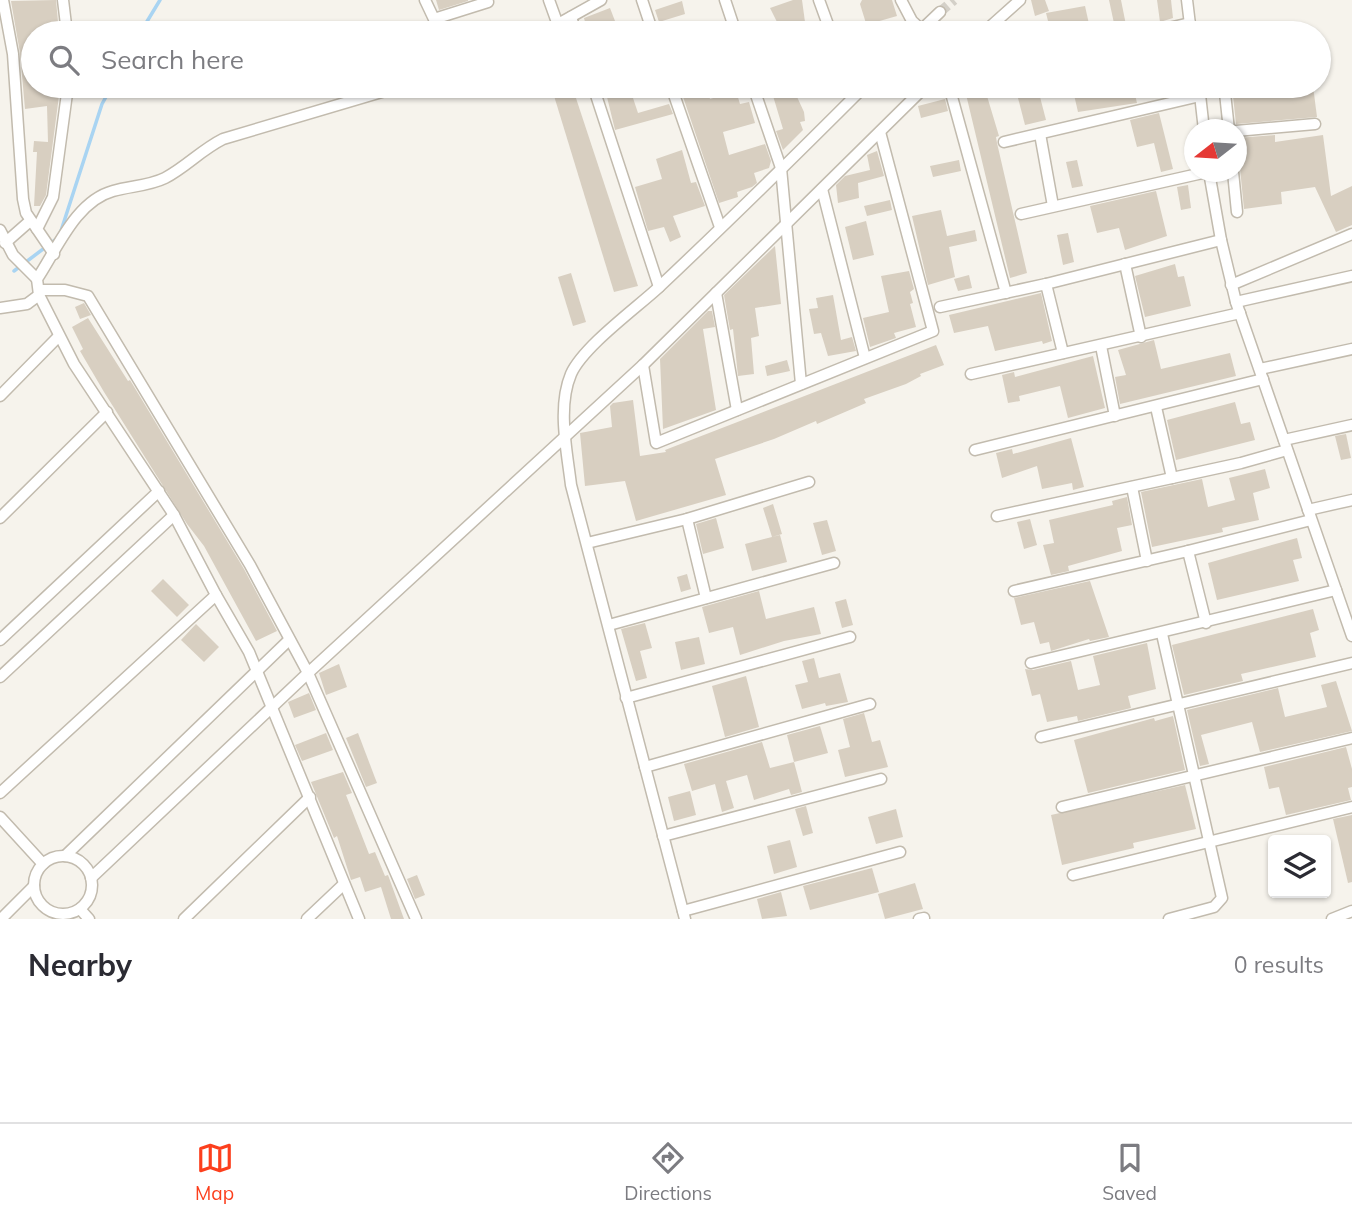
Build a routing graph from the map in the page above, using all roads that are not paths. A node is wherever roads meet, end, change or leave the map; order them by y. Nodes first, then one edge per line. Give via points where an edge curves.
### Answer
1 (3, 0) edge
2 (63, 0) edge
3 (425, 0) edge
4 (549, 0) edge
5 (601, 0) edge
6 (642, 0) edge
7 (725, 0) edge
8 (820, 0) edge
9 (901, 0) edge
10 (1020, 0) edge
11 (1187, 0) edge
12 (491, 1) edge
13 (940, 12) tunnel mouth
14 (571, 17) junction
15 (66, 21) edge
16 (557, 21) edge
17 (564, 21) edge
18 (572, 21) edge
19 (649, 21) edge
20 (732, 21) edge
21 (827, 21) edge
22 (912, 21) edge
23 (931, 21) edge
24 (996, 21) edge
25 (1190, 21) edge
26 (66, 98) edge
27 (361, 98) edge
28 (597, 98) edge
29 (675, 98) edge
30 (758, 98) edge
31 (853, 98) edge
32 (914, 98) edge
33 (952, 98) edge
34 (1174, 98) edge
35 (1201, 98) edge
36 (1226, 98) edge
37 (1203, 119) edge
38 (1228, 119) edge
39 (1315, 124) dead end
40 (1247, 130) edge
41 (880, 132) junction
42 (1040, 134) junction
43 (1004, 142) dead end
44 (781, 168) junction
45 (1184, 177) edge
46 (1210, 182) edge
47 (1234, 182) edge
48 (822, 190) junction
49 (1053, 206) junction
50 (1237, 212) dead end
51 (1021, 214) dead end
52 (34, 225) junction
53 (785, 225) junction
54 (720, 227) junction
55 (0, 230) edge
56 (1352, 234) edge
57 (1221, 240) junction
58 (5, 243) junction
59 (50, 247) junction
60 (1125, 264) junction
61 (1352, 276) edge
62 (37, 279) junction
63 (1046, 284) junction
64 (1231, 285) junction
65 (659, 286) junction
66 (40, 293) junction
67 (716, 293) junction
68 (1006, 293) junction
69 (1236, 302) junction
70 (940, 307) dead end
71 (0, 308) edge
72 (1240, 313) junction
73 (59, 336) junction
74 (1141, 337) junction
75 (1101, 346) junction
76 (1352, 349) edge
77 (1063, 354) junction
78 (865, 358) junction
79 (643, 365) junction
80 (971, 374) dead end
81 (1261, 374) junction
82 (801, 384) junction
83 (0, 396) edge
84 (1156, 407) junction
85 (737, 410) junction
86 (107, 412) junction
87 (1115, 416) junction
88 (1352, 425) edge
89 (565, 438) junction
90 (1286, 445) junction
91 (975, 450) dead end
92 (1172, 478) junction
93 (810, 482) dead end
94 (1132, 487) junction
95 (159, 491) junction
96 (1352, 500) edge
97 (174, 515) junction
98 (1310, 515) junction
99 (997, 516) dead end
100 (0, 517) edge
101 (687, 519) junction
102 (587, 543) junction
103 (1188, 551) junction
104 (1147, 561) junction
105 (834, 563) dead end
106 (1336, 590) junction
107 (1014, 591) dead end
108 (216, 595) junction
109 (706, 598) junction
110 (1206, 623) junction
111 (609, 625) junction
112 (1162, 634) junction
113 (1352, 636) edge
114 (850, 637) dead end
115 (289, 639) junction
116 (0, 640) edge
117 (1031, 663) dead end
118 (1352, 663) edge
119 (258, 673) junction
120 (308, 673) junction
121 (0, 677) edge
122 (626, 698) junction
123 (1179, 702) junction
124 (870, 704) dead end
125 (272, 707) junction
126 (1041, 737) dead end
127 (1352, 737) edge
128 (645, 767) junction
129 (1196, 777) junction
130 (881, 779) dead end
131 (0, 793) edge
132 (310, 797) junction
133 (1062, 807) dead end
134 (1352, 807) edge
135 (0, 817) edge
136 (663, 836) junction
137 (1210, 840) junction
138 (900, 852) dead end
139 (65, 856) junction
140 (43, 864) junction
141 (1073, 875) dead end
142 (91, 878) junction
143 (344, 884) junction
144 (34, 886) junction
145 (80, 909) junction
146 (1352, 911) edge
147 (684, 915) edge
148 (56, 916) edge
149 (1, 919) edge
150 (89, 919) edge
151 (184, 919) edge
152 (307, 919) edge
153 (359, 919) edge
154 (416, 919) edge
155 (1168, 919) edge
156 (1332, 919) edge

1 - 52 street via 13,54 23,199
2 - 15 street
3 - 12 street via 434,19
4 - 16 street
5 - 14 street
6 - 19 street
7 - 20 street
8 - 21 street
9 - 22 street
10 - 24 street
11 - 25 street
13 - 23 street
14 - 17 street
14 - 18 street
26 - 52 street via 53,197
27 - 59 street via 223,139 160,181 98,197
28 - 65 street
29 - 54 street
30 - 44 street
31 - 44 street
32 - 41 street
33 - 68 street
34 - 42 street
35 - 37 street
36 - 38 street
39 - 40 street
41 - 48 street
41 - 78 street via 933,331
42 - 43 street
42 - 49 street
44 - 53 street
44 - 54 street
45 - 49 street
46 - 57 street
47 - 50 street
48 - 53 street
48 - 78 street
49 - 51 street
52 - 58 street
52 - 59 street
53 - 67 street
53 - 82 street
54 - 65 street
55 - 58 street
56 - 64 street
57 - 60 street
57 - 64 street
58 - 62 street
59 - 62 street
60 - 63 street
60 - 74 street
61 - 69 street
62 - 66 street
63 - 68 street
63 - 77 street
64 - 69 street
65 - 89 street via 572,372 566,389
66 - 71 street via 27,304
66 - 73 street
66 - 115 street via 65,290 88,296 250,565
67 - 79 street
67 - 85 street
68 - 70 street
69 - 72 street
72 - 74 street
72 - 81 street
73 - 83 street
73 - 86 street
74 - 75 street
75 - 77 street
75 - 87 street
76 - 81 street
77 - 80 street
78 - 82 street
79 - 85 street via 656,443
79 - 89 street
81 - 84 street
81 - 90 street
82 - 85 street
84 - 87 street
84 - 92 street
86 - 95 street
86 - 100 street
87 - 91 street
88 - 90 street
89 - 102 street via 571,485
89 - 120 street
90 - 92 street
90 - 98 street
92 - 94 street
93 - 101 street
94 - 99 street
94 - 104 street
95 - 97 street
95 - 116 street
96 - 98 street
97 - 108 street
97 - 121 street
98 - 103 street
98 - 106 street
101 - 102 street
101 - 109 street
102 - 111 street
103 - 104 street
103 - 110 street
104 - 107 street
105 - 109 street
106 - 110 street
106 - 113 street
108 - 119 street
108 - 131 street
109 - 111 street
110 - 112 street
111 - 122 street
112 - 117 street
112 - 123 street
114 - 122 street
115 - 119 street
115 - 120 street
118 - 123 street
119 - 125 street
119 - 139 street
120 - 125 street
120 - 154 street
122 - 128 street
123 - 126 street
123 - 129 street
124 - 128 street
125 - 132 street
125 - 142 street
127 - 129 street
128 - 136 street
129 - 133 street
129 - 137 street
130 - 136 street
132 - 143 street
132 - 151 street
134 - 137 street
135 - 140 street
136 - 147 street
137 - 141 street
137 - 155 street via 1220,904
138 - 147 street
139 - 140 street
139 - 142 street via 82,863
140 - 144 street
142 - 145 street via 90,895
143 - 152 street
143 - 153 street
144 - 148 street via 41,905
144 - 149 street
145 - 148 street
145 - 150 street
146 - 156 street

